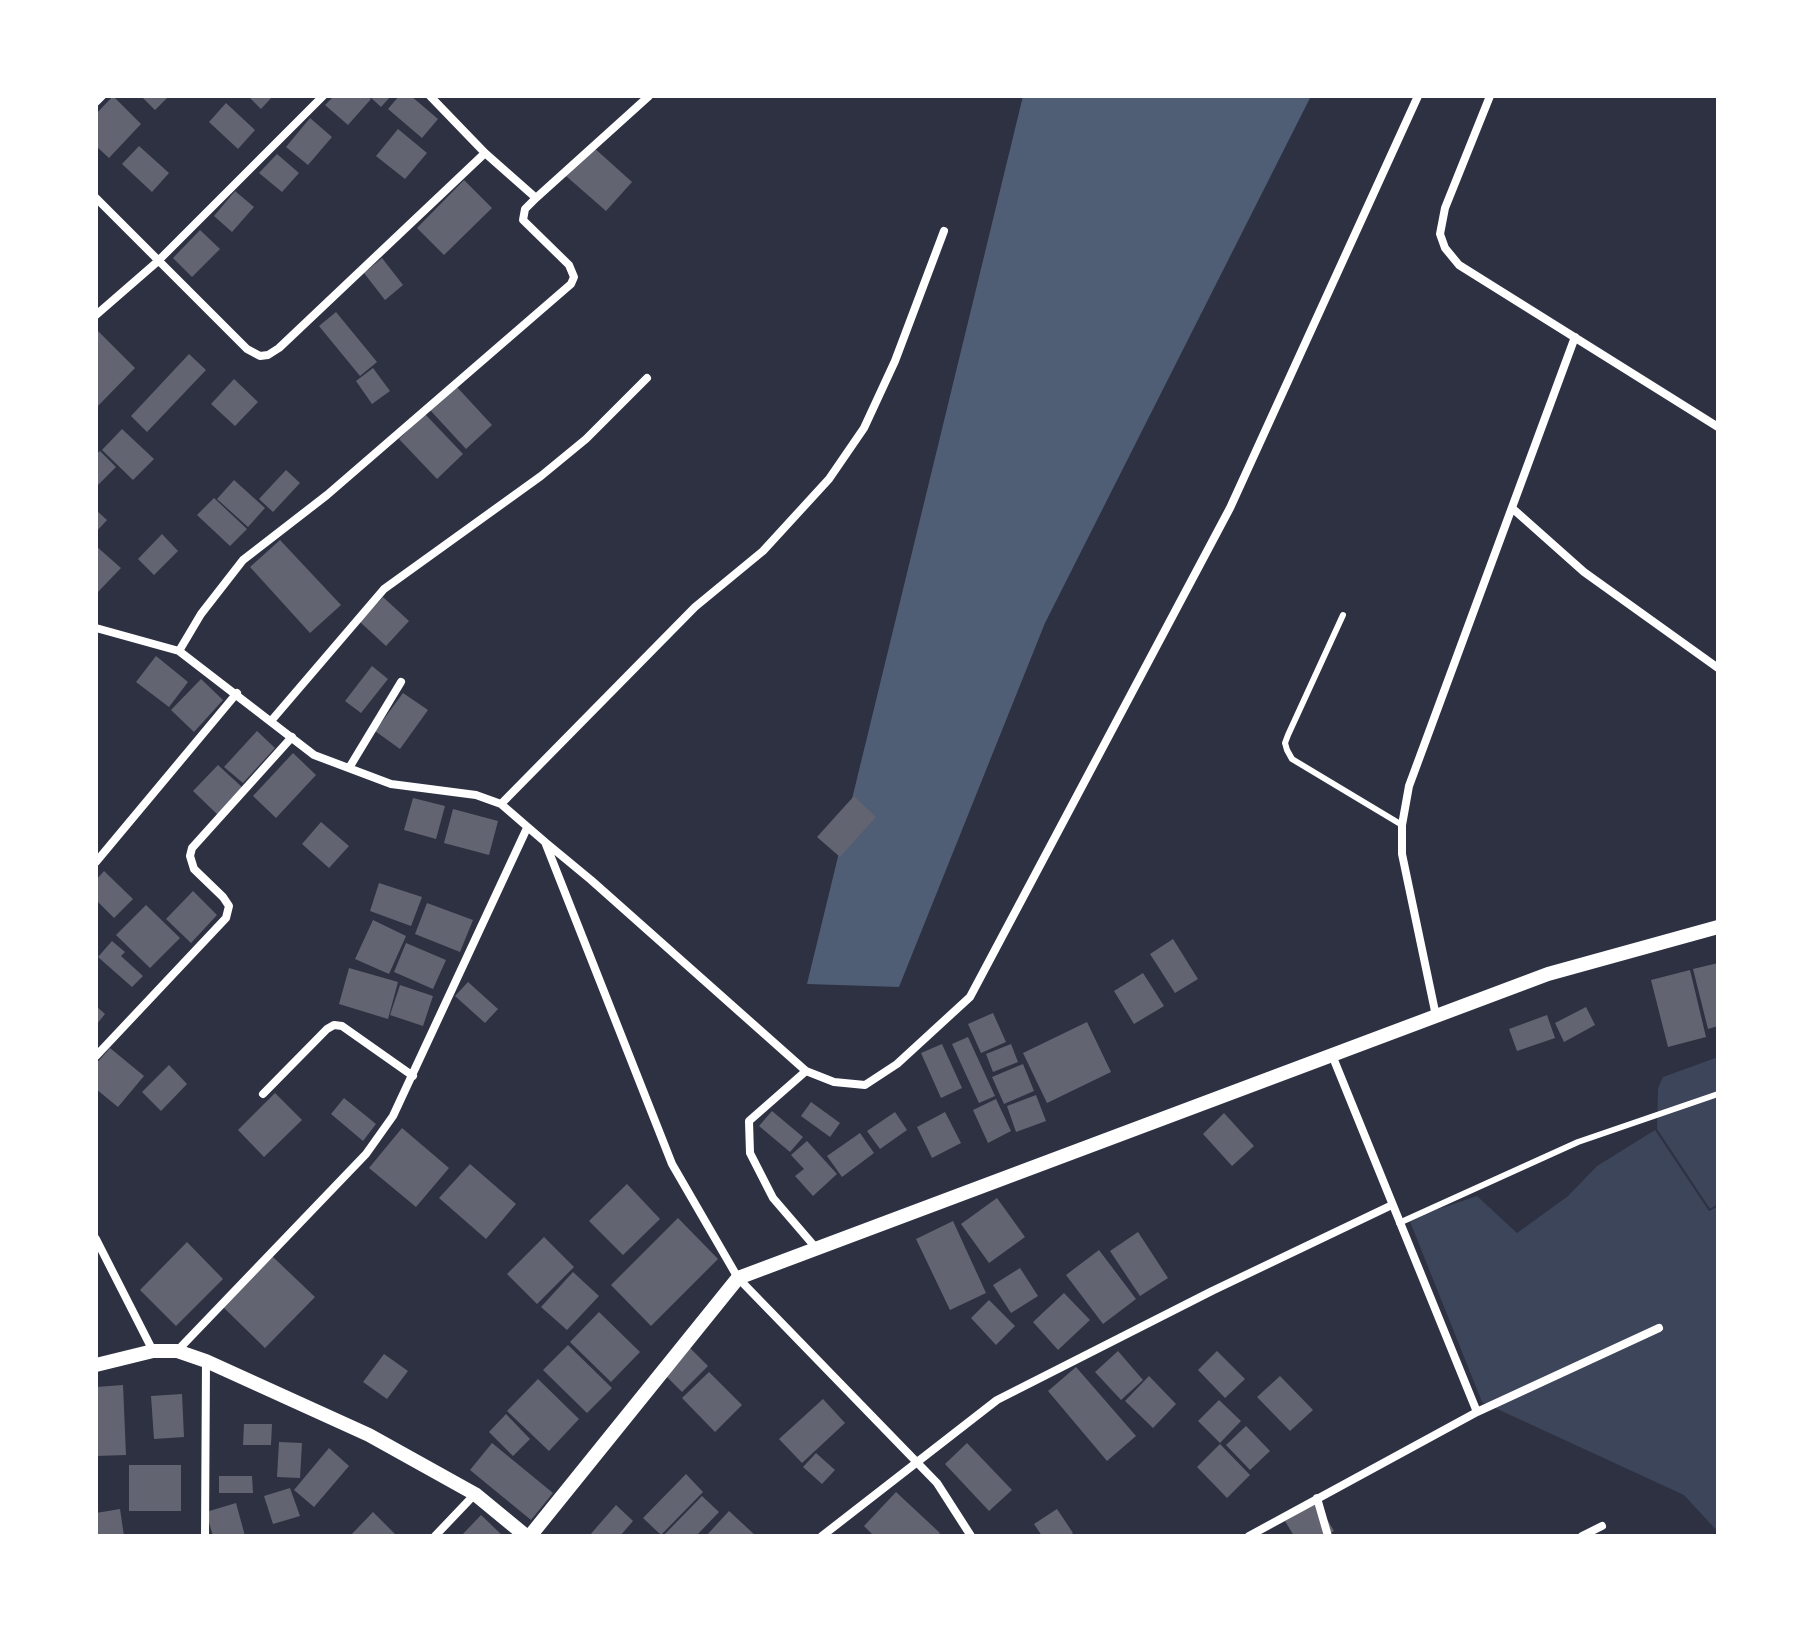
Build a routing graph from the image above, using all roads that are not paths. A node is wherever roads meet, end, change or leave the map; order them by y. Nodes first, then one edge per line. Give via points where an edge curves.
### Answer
1 (102, 96) edge
2 (323, 96) edge
3 (430, 96) edge
4 (649, 96) edge
5 (1418, 96) edge
6 (1490, 96) edge
7 (96, 102) edge
8 (485, 153) junction
9 (96, 198) edge
10 (536, 198) junction
11 (944, 231) dead end
12 (157, 262) junction
13 (96, 315) edge
14 (1575, 337) junction
15 (647, 378) dead end
16 (1718, 427) edge
17 (1512, 508) junction
18 (1343, 615) dead end
19 (96, 628) edge
20 (179, 651) junction
21 (1718, 668) edge
22 (401, 682) dead end
23 (237, 693) junction
24 (271, 721) junction
25 (292, 737) junction
26 (349, 768) junction
27 (501, 804) junction
28 (1402, 825) junction
29 (527, 828) junction
30 (545, 842) junction
31 (96, 862) edge
32 (1718, 927) edge
33 (1436, 1016) junction
34 (1332, 1055) junction
35 (96, 1056) edge
36 (806, 1071) junction
37 (413, 1076) junction
38 (263, 1094) dead end
39 (1718, 1094) edge
40 (1392, 1205) junction
41 (1399, 1223) junction
42 (96, 1239) edge
43 (816, 1248) junction
44 (738, 1278) junction
45 (1659, 1328) dead end
46 (153, 1351) junction
47 (177, 1351) junction
48 (206, 1361) junction
49 (96, 1365) edge
50 (1477, 1412) junction
51 (917, 1462) junction
52 (475, 1494) junction
53 (1317, 1498) junction
54 (1602, 1526) dead end
55 (205, 1536) edge
56 (435, 1536) edge
57 (528, 1536) edge
58 (822, 1536) edge
59 (971, 1536) edge
60 (1249, 1536) edge
61 (1328, 1536) edge
62 (1582, 1536) edge

1 - 7 street
2 - 12 street
3 - 8 street
4 - 10 street
5 - 36 street via 1230,508 970,997 897,1064 865,1085 834,1082
6 - 14 street via 1445,208 1440,234 1459,265
8 - 10 street
8 - 12 street via 268,355 247,349
9 - 12 street
10 - 20 street via 523,220 569,265 571,284 327,495 243,560
11 - 27 street via 864,428 829,479 763,551 695,607
12 - 13 street
14 - 16 street
14 - 17 street
15 - 24 street via 541,476 384,589
17 - 21 street via 1608,591
17 - 28 street via 1409,786
18 - 28 lane via 1285,743 1299,763
19 - 20 street
20 - 23 street
22 - 26 street
23 - 24 street
23 - 31 street
24 - 25 street
25 - 26 street via 314,755
25 - 35 street via 192,848 194,869 229,906 226,918
26 - 27 street via 391,784 476,795
27 - 29 street
28 - 33 street via 1408,890
29 - 30 street
29 - 37 street
30 - 36 street
30 - 44 street via 672,1164
32 - 33 street via 1548,974
33 - 34 street
34 - 40 street
34 - 43 street
36 - 43 street via 749,1121 750,1153 773,1198
37 - 38 street via 334,1025
37 - 47 street via 366,1154
39 - 41 lane via 1578,1142
40 - 41 street
40 - 51 street via 997,1400
41 - 50 street
42 - 46 street
43 - 44 street
44 - 51 street
44 - 57 street
45 - 50 street
46 - 47 street
46 - 49 street
47 - 48 street
48 - 52 street via 369,1435
48 - 55 street
50 - 53 street
51 - 58 street
51 - 59 street
52 - 56 street
52 - 57 street
53 - 60 street
53 - 61 street
54 - 62 street

